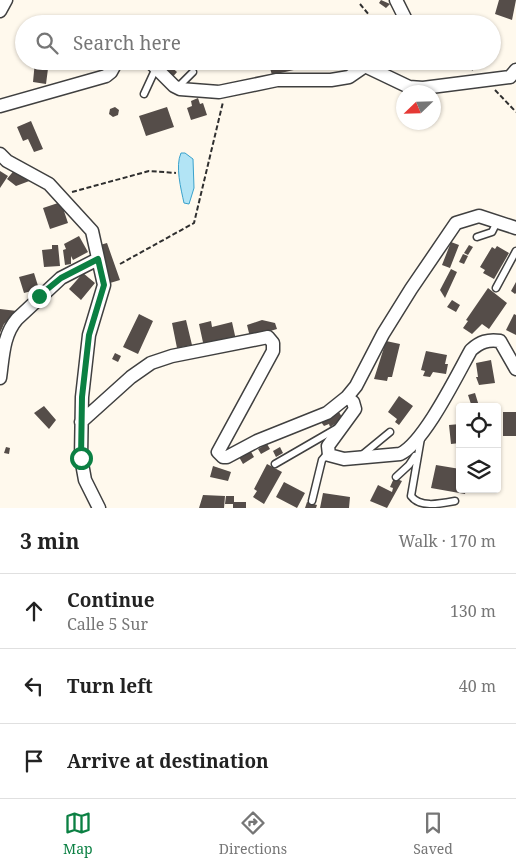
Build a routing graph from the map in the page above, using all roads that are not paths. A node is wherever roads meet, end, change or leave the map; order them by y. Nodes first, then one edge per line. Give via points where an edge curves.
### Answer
1 (6, 0) edge
2 (396, 0) edge
3 (0, 11) edge
4 (404, 15) edge
5 (112, 70) edge
6 (151, 70) edge
7 (158, 70) edge
8 (359, 70) edge
9 (373, 70) edge
10 (516, 70) edge
11 (193, 72) dead end
12 (176, 88) junction
13 (144, 94) dead end
14 (0, 106) edge
15 (0, 154) edge
16 (497, 222) junction
17 (516, 228) edge
18 (477, 237) dead end
19 (516, 251) edge
20 (98, 259) junction
21 (496, 288) dead end
22 (516, 369) edge
23 (0, 378) edge
24 (347, 397) junction
25 (82, 422) junction
26 (344, 424) junction
27 (390, 432) dead end
28 (422, 434) junction
29 (418, 451) junction
30 (328, 453) junction
31 (358, 457) junction
32 (275, 464) dead end
33 (396, 476) dead end
34 (312, 500) dead end
35 (455, 501) dead end
36 (99, 508) edge

1 - 3 street
2 - 4 street
5 - 14 street via 106,76
6 - 13 lane
7 - 12 street
8 - 12 street via 349,77 331,80 277,80 226,90
9 - 10 street via 409,87 422,88 510,77
11 - 12 lane
15 - 20 street via 50,184 92,231
16 - 17 street
16 - 18 lane via 492,232
16 - 24 street via 479,216 453,226 383,334
19 - 21 lane
20 - 23 street via 61,278 10,326
20 - 25 street via 104,285 89,335
22 - 28 street via 500,341 478,344
24 - 25 street via 327,414 222,457 218,452 273,351 268,337 151,363
24 - 26 street via 355,406
25 - 36 street via 81,458 85,480
26 - 30 street via 328,446
26 - 32 lane
27 - 31 lane
28 - 29 lane
28 - 31 street via 400,454
29 - 33 lane via 410,465
29 - 35 lane via 410,492 414,502 424,507
30 - 31 street via 333,458
30 - 34 lane via 322,460

